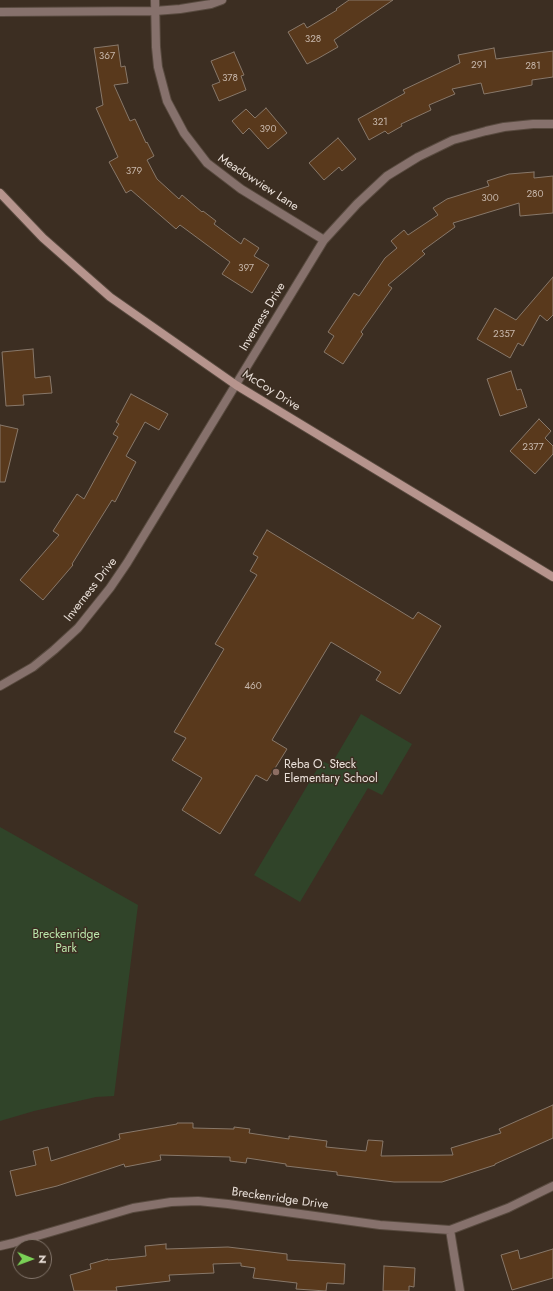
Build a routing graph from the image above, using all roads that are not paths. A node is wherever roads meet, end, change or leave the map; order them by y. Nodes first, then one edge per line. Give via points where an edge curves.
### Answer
1 (155, 0) edge
2 (222, 0) edge
3 (155, 11) junction
4 (0, 12) edge
5 (553, 124) edge
6 (0, 193) edge
7 (324, 240) junction
8 (236, 385) junction
9 (553, 577) edge
10 (0, 686) edge
11 (553, 1186) edge
12 (450, 1230) junction
13 (0, 1246) edge
14 (460, 1291) edge

1 - 3 street, Meadowview Lane
2 - 3 street via 188,8
3 - 4 street
3 - 7 street, Meadowview Lane via 158,67 167,101 184,133 206,163
5 - 7 street, Inverness Drive via 533,124 486,131 453,140 424,154 387,176
6 - 8 street, McCoy Drive via 43,238 110,297
7 - 8 street, Inverness Drive
8 - 9 street, McCoy Drive
8 - 10 street, Inverness Drive via 110,588 78,628 54,650 33,667
11 - 12 street, Breckenridge Drive via 508,1208
12 - 13 street, Breckenridge Drive via 380,1225 228,1204 171,1202 133,1208
12 - 14 street

